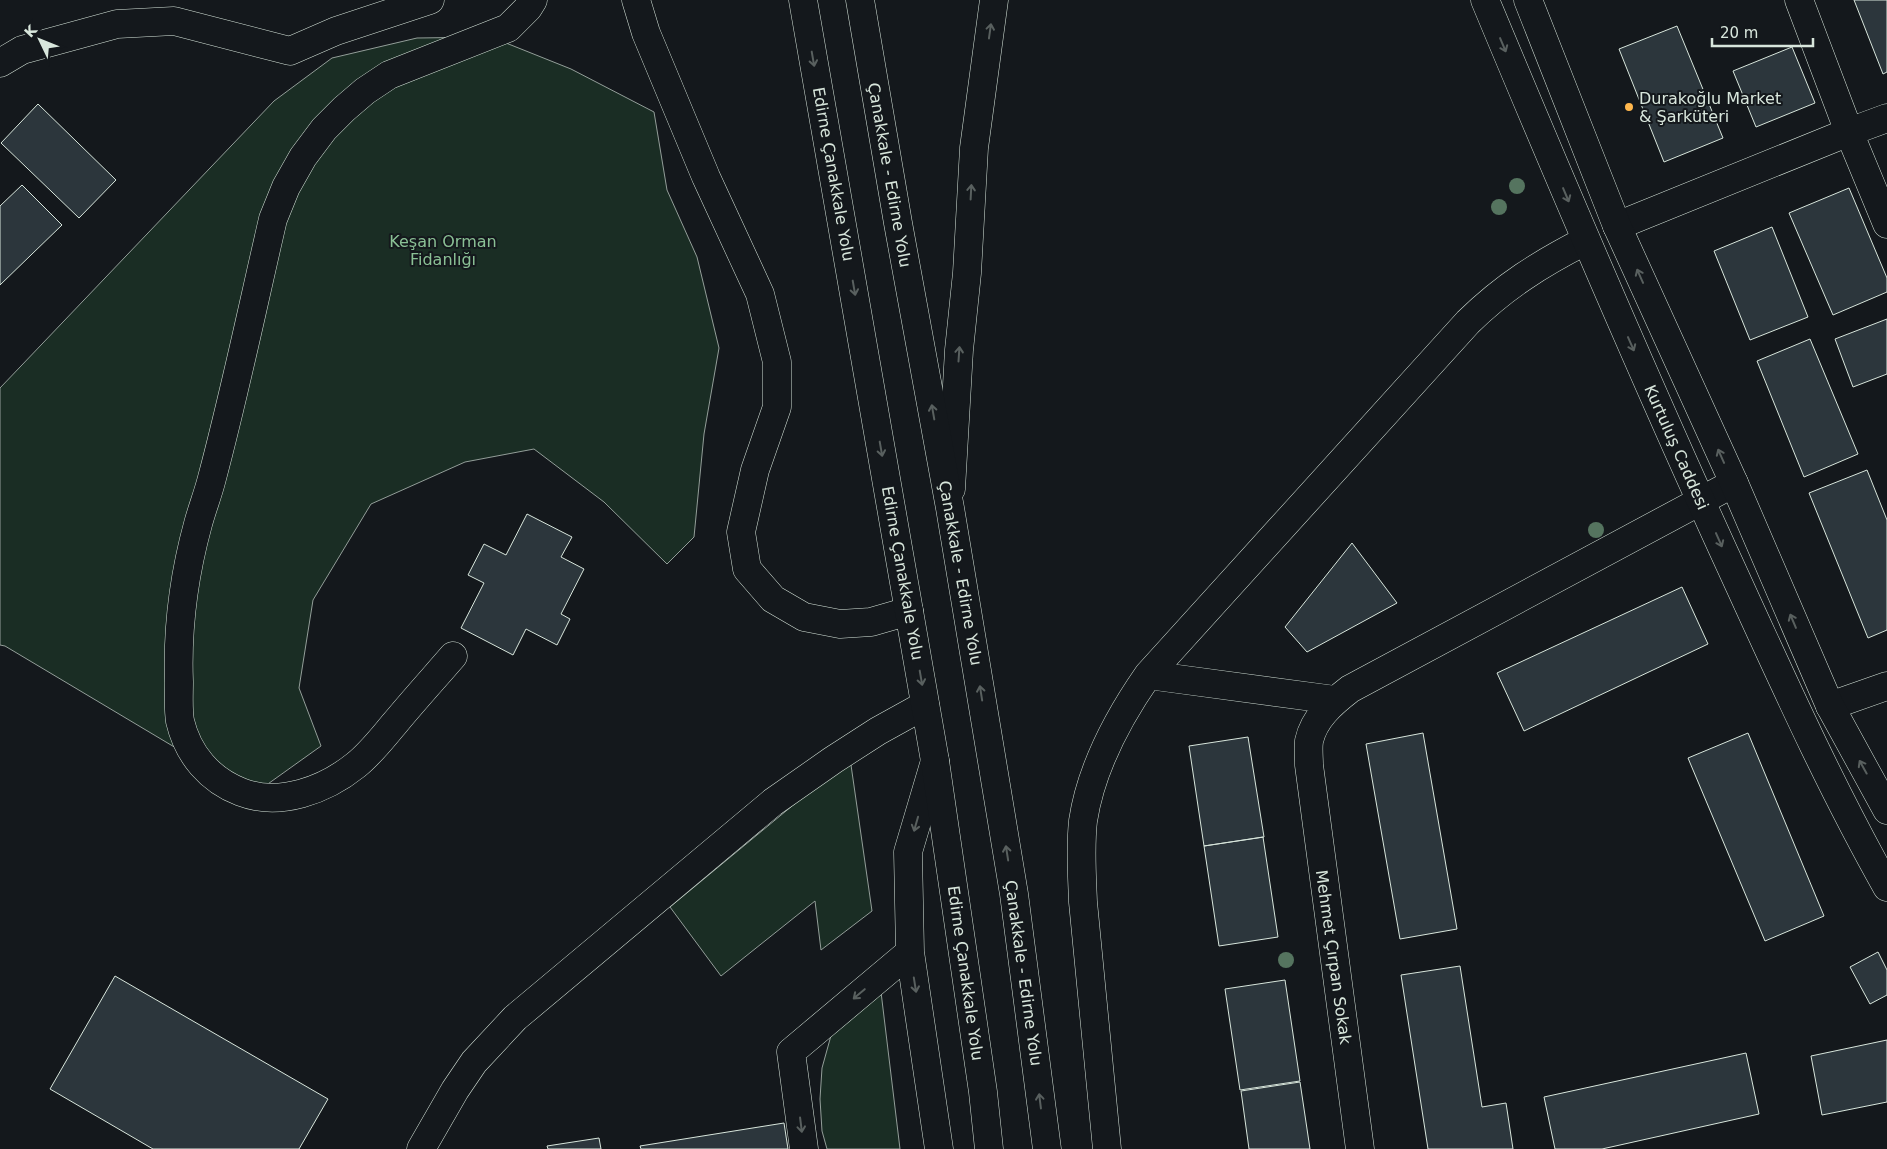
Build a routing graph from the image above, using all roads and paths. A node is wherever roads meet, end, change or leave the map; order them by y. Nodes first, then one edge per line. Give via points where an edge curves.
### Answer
1 (430, 0) edge
2 (533, 0) edge
3 (636, 0) edge
4 (860, 0) edge
5 (994, 0) edge
6 (1485, 0) edge
7 (1528, 0) edge
8 (1799, 0) edge
9 (804, 6) edge
10 (0, 63) edge
11 (1887, 118) edge
12 (1849, 132) junction
13 (1887, 224) edge
14 (1618, 226) junction
15 (1585, 240) junction
16 (1734, 483) junction
17 (1700, 500) junction
18 (950, 508) junction
19 (909, 611) junction
20 (453, 656) dead end
21 (1148, 675) junction
22 (1887, 686) edge
23 (1335, 700) junction
24 (925, 705) junction
25 (1830, 706) junction
26 (935, 761) junction
27 (1887, 810) edge
28 (1887, 887) edge
29 (910, 952) junction
30 (421, 1149) edge
31 (804, 1149) edge
32 (939, 1149) edge
33 (989, 1149) edge
34 (1047, 1149) edge
35 (1108, 1149) edge
36 (1360, 1149) edge

1 - 10 main road via 336,31 290,51 174,21 117,24 22,50
2 - 20 main road via 508,28 389,76 365,91 324,129 286,187 273,220 187,572 178,669 180,720 196,758 227,786 268,798 289,796 335,780 357,764
3 - 19 main road via 646,33 706,177 760,294 777,362 777,407 755,470 741,532 747,569 773,599 804,617 840,624 871,622
18 -> 4 main road, Çanakkale - Edirne Yolu
18 -> 5 main road via 974,148
6 -> 15 main road, Kurtuluş Caddesi
7 - 14 main road
8 - 12 main road
9 -> 19 main road, Edirne Çanakkale Yolu
11 - 12 main road
12 - 13 main road
12 - 14 main road
14 - 15 main road
16 -> 14 main road
15 -> 17 main road, Kurtuluş Caddesi
15 - 21 main road via 1532,269 1468,322
16 - 17 main road, Mehmet Çırpan Sokak
25 -> 16 main road
17 - 23 main road, Mehmet Çırpan Sokak
17 -> 28 main road, Kurtuluş Caddesi via 1828,775
34 -> 18 main road, Çanakkale - Edirne Yolu via 1014,894
19 -> 24 main road, Edirne Çanakkale Yolu
21 - 23 main road
21 - 35 main road via 1128,704 1105,752 1090,790 1083,822 1083,902
22 - 25 main road
23 - 36 main road, Mehmet Çırpan Sokak via 1318,719 1309,741 1309,765
24 - 26 main road, Edirne Çanakkale Yolu
24 - 30 main road via 833,760 773,802 515,1018 474,1062
27 -> 25 main road
26 -> 29 main road via 908,852
26 - 33 main road, Edirne Çanakkale Yolu
29 -> 31 main road via 791,1052
29 -> 32 main road

